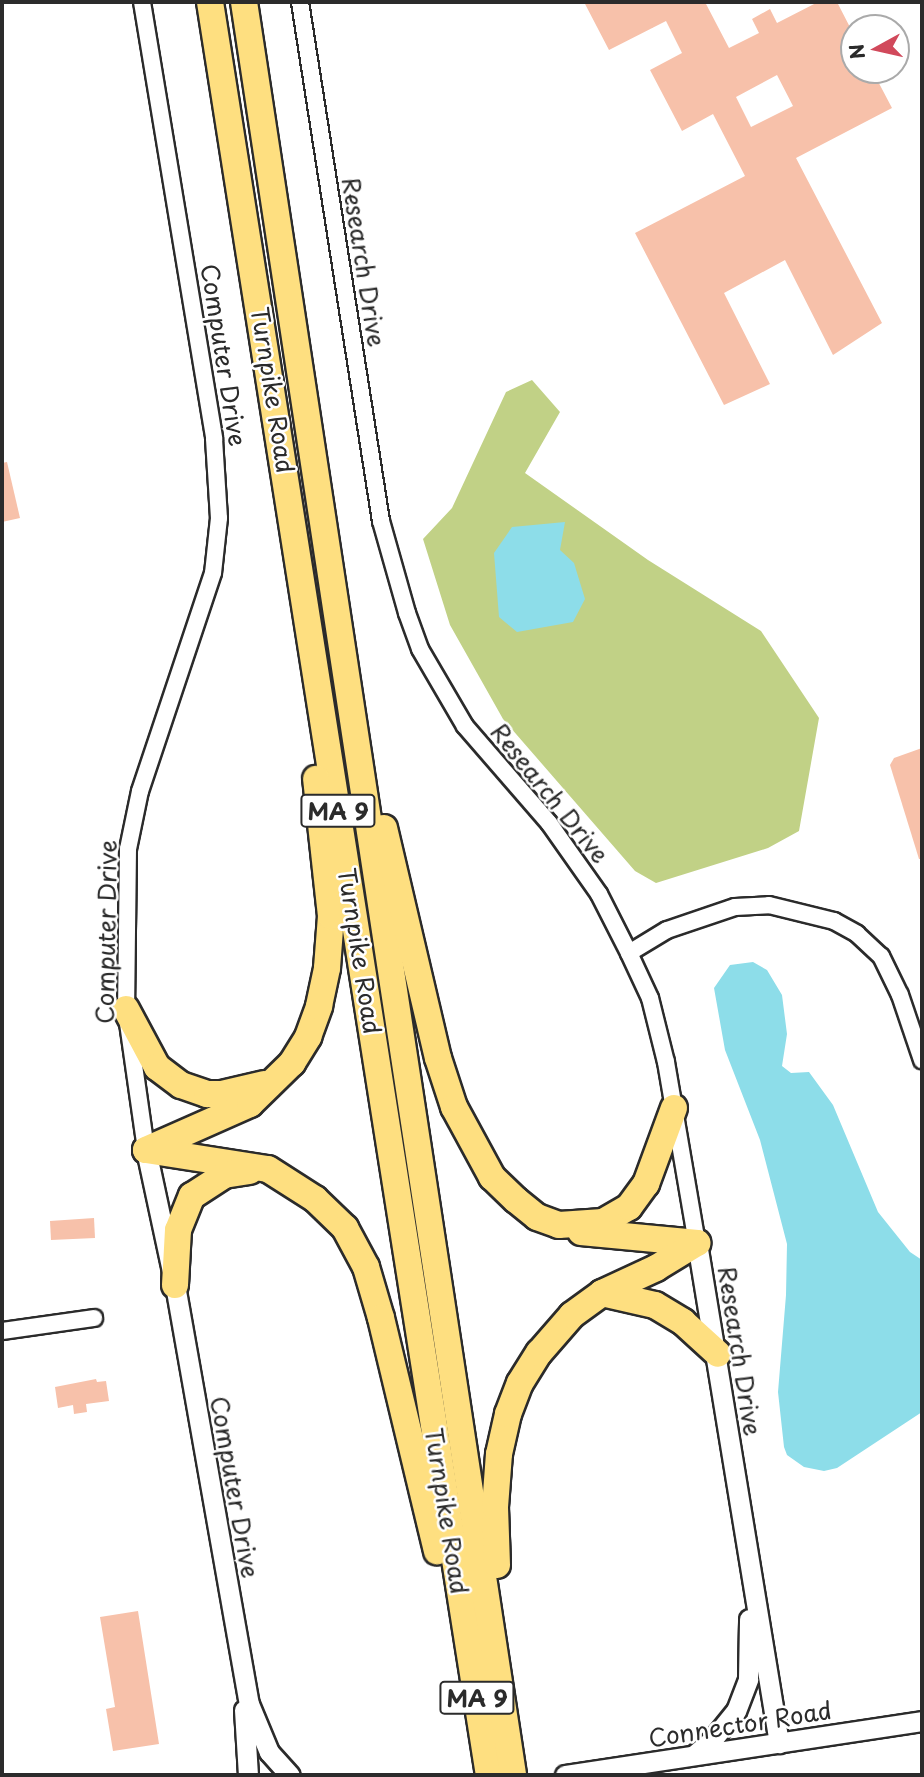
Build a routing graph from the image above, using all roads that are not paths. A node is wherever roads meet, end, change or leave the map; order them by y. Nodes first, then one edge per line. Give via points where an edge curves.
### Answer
1 (142, 2) edge
2 (210, 2) edge
3 (244, 2) edge
4 (300, 2) edge
5 (260, 305) junction
6 (333, 595) junction
7 (629, 953) junction
8 (125, 1009) junction
9 (922, 1060) edge
10 (272, 1082) junction
11 (674, 1108) junction
12 (146, 1150) junction
13 (268, 1169) junction
14 (559, 1225) junction
15 (697, 1243) junction
16 (175, 1285) junction
17 (602, 1293) junction
18 (94, 1318) dead end
19 (2, 1331) edge
20 (718, 1354) junction
21 (749, 1569) junction
22 (464, 1620) junction
23 (241, 1664) junction
24 (496, 1664) junction
25 (922, 1721) edge
26 (779, 1742) junction
27 (694, 1756) junction
28 (571, 1774) edge
29 (248, 1775) edge
30 (290, 1775) edge
31 (489, 1775) edge
32 (513, 1775) edge

1 - 8 street, Computer Drive via 215,439 219,518 213,573 140,791 128,849
2 - 5 highway, Turnpike Road / MA 9
3 - 6 highway, Turnpike Road / MA 9
4 - 7 street, Research Drive via 380,521 407,613 420,649 465,726 549,824 598,894
5 - 10 highway via 331,916 327,968 308,1037 292,1063
5 - 22 highway, Turnpike Road / MA 9
6 - 14 highway via 438,1058 454,1107 492,1177 537,1217
6 - 24 highway, Turnpike Road / MA 9
7 - 9 street via 667,930 735,907 769,905 834,921 881,956
7 - 11 street, Research Drive via 650,998
8 - 10 highway via 157,1067 181,1085 222,1094
8 - 12 street, Computer Drive
10 - 12 highway via 250,1104
11 - 14 highway via 646,1184 629,1207 603,1222
11 - 15 street, Research Drive
12 - 13 highway
12 - 16 street, Computer Drive
13 - 16 highway via 224,1175 192,1196 178,1230
13 - 22 highway via 336,1218 366,1267 443,1582
14 - 15 highway via 611,1237
15 - 17 highway
15 - 20 street, Research Drive
16 - 23 street, Computer Drive
17 - 20 highway via 655,1305
17 - 24 highway via 577,1311 545,1345 520,1383 508,1415 495,1507 494,1545 503,1618
18 - 19 street
20 - 21 street, Research Drive
21 - 26 street, Research Drive
21 - 27 street via 748,1679 736,1711
22 - 31 highway, Turnpike Road / MA 9
23 - 29 street
23 - 30 street, Computer Drive via 261,1737
24 - 32 highway, Turnpike Road / MA 9
25 - 26 street, Connector Road
26 - 27 street, Connector Road
27 - 28 street, Connector Road

